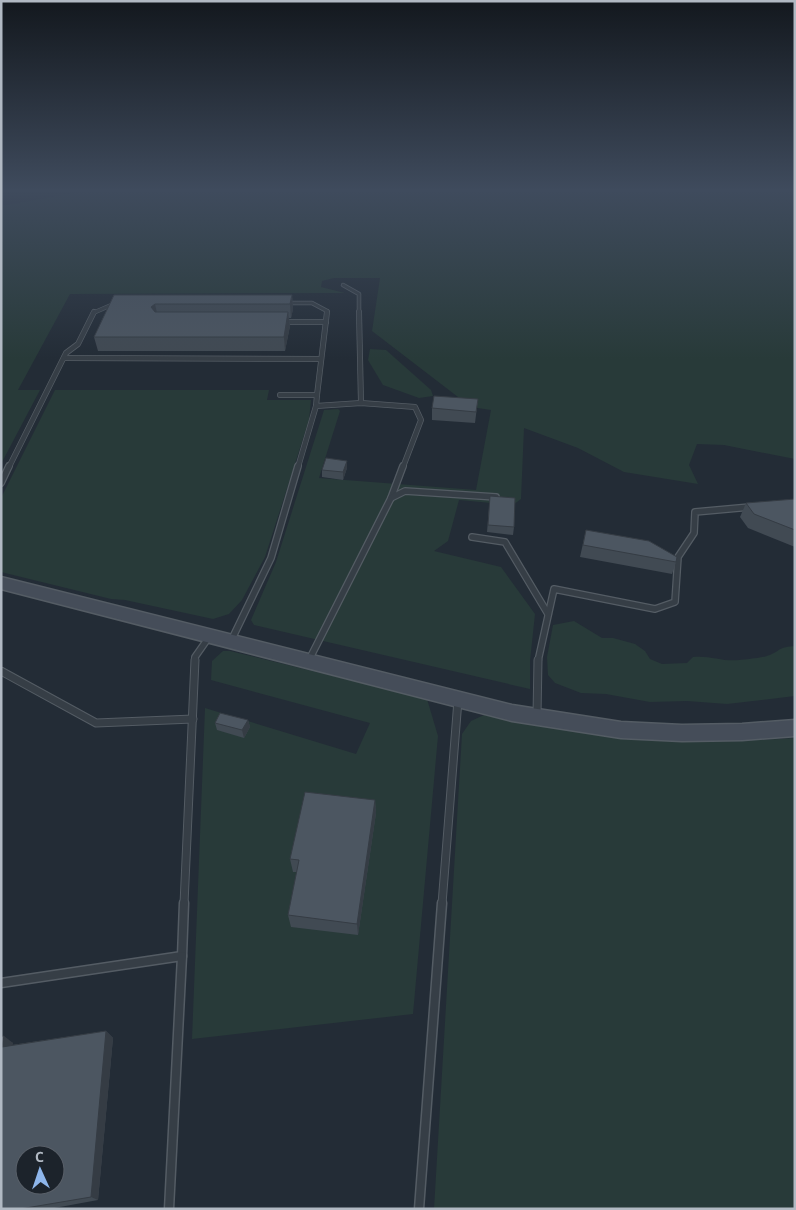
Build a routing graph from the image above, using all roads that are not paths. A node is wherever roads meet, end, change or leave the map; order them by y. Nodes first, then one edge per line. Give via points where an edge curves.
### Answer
1 (343, 285) dead end
2 (124, 302) edge
3 (282, 303) edge
4 (276, 322) edge
5 (326, 322) junction
6 (64, 358) junction
7 (321, 358) junction
8 (280, 395) dead end
9 (317, 395) junction
10 (361, 403) junction
11 (316, 406) junction
12 (1, 484) edge
13 (507, 497) edge
14 (391, 498) junction
15 (758, 506) edge
16 (472, 537) dead end
17 (1, 584) edge
18 (548, 614) junction
19 (209, 637) junction
20 (230, 643) junction
21 (308, 662) junction
22 (1, 672) edge
23 (458, 700) junction
24 (192, 718) junction
25 (537, 718) junction
26 (795, 728) edge
27 (182, 956) junction
28 (1, 982) edge
29 (169, 1209) edge
30 (419, 1209) edge

1 - 10 lane via 359,294
2 - 6 lane via 114,302 94,312 78,344
3 - 5 lane via 312,303 327,311
4 - 5 lane
5 - 7 lane
6 - 7 lane
6 - 12 lane
7 - 9 lane
8 - 9 lane
9 - 11 lane
10 - 11 lane
10 - 14 lane via 415,407 421,420
11 - 20 lane via 271,558
13 - 14 lane via 405,491
14 - 21 lane
15 - 18 lane via 695,512 694,533 678,557 676,602 655,610 554,589
16 - 18 lane via 505,542
17 - 19 street
18 - 25 lane via 538,661
19 - 20 street
19 - 24 lane via 195,657
20 - 21 street
21 - 23 street
22 - 24 lane via 96,722
23 - 25 street
23 - 30 lane
24 - 27 lane
25 - 26 street via 621,730 682,733
27 - 28 lane
27 - 29 lane

